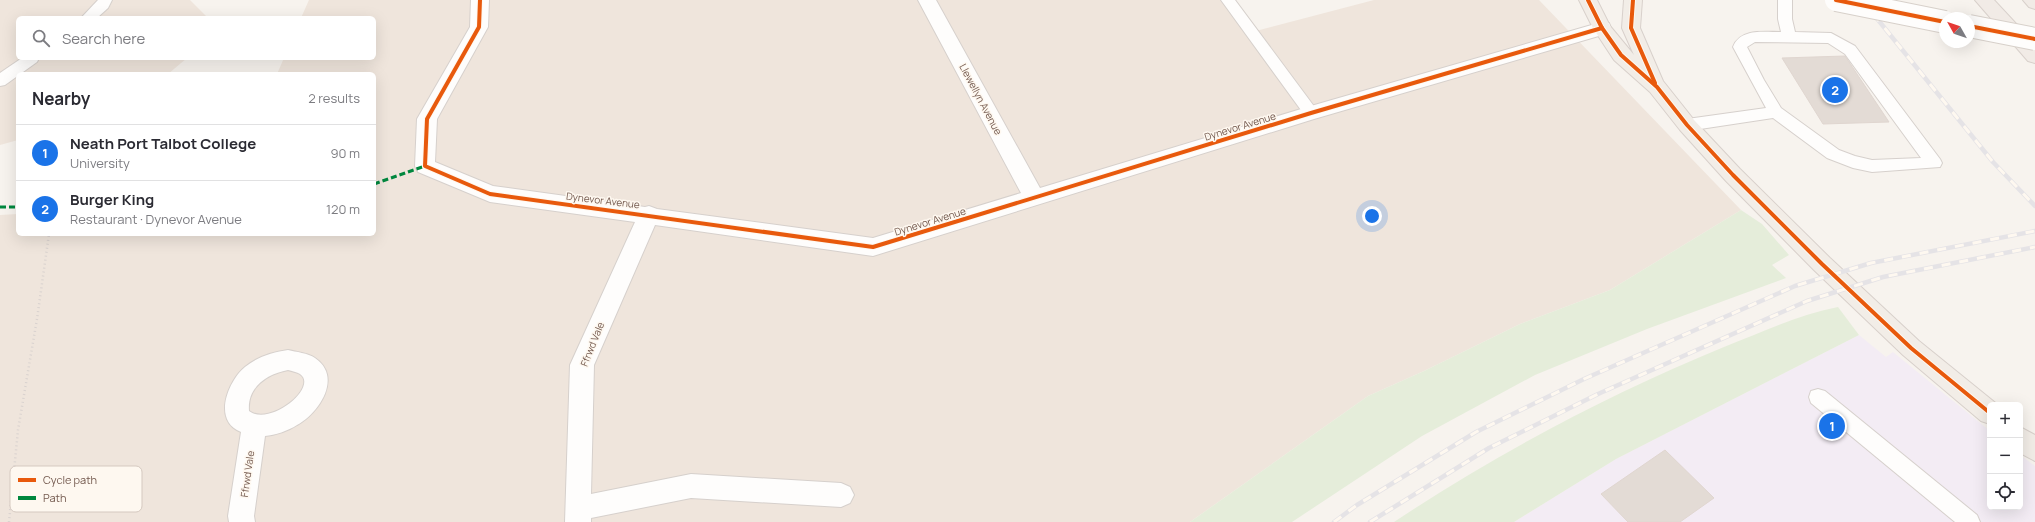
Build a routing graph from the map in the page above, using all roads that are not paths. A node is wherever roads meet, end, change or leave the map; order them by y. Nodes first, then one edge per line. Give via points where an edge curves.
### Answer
1 (105, 0) edge
2 (480, 0) edge
3 (928, 0) edge
4 (1228, 0) edge
5 (1588, 0) edge
6 (1633, 0) edge
7 (1785, 0) edge
8 (1836, 0) edge
9 (1984, 0) edge
10 (2032, 0) edge
11 (2035, 4) edge
12 (90, 16) edge
13 (1939, 21) edge
14 (1975, 27) edge
15 (1602, 28) junction
16 (1789, 37) junction
17 (2035, 39) edge
18 (2035, 56) edge
19 (29, 60) edge
20 (0, 81) edge
21 (1657, 87) junction
22 (1776, 112) junction
23 (1311, 113) junction
24 (1687, 125) junction
25 (1034, 197) junction
26 (649, 214) junction
27 (1818, 397) dead end
28 (1987, 411) edge
29 (254, 426) dead end
30 (2023, 440) edge
31 (2035, 450) edge
32 (841, 495) dead end
33 (578, 515) edge
34 (242, 522) edge
35 (1970, 522) edge

1 - 12 lane via 104,5
2 - 26 street, Dynevor Avenue via 480,27 428,118 425,166 490,194
3 - 25 street, Llewellyn Avenue
4 - 23 lane
5 - 15 main road
6 - 21 main road via 1631,28
7 - 16 lane via 1785,19
8 - 13 street, bridge
9 - 18 highway
10 - 11 highway
14 - 17 street, bridge
15 - 21 main road via 1621,55
15 - 23 street, Dynevor Avenue
16 - 22 lane via 1753,37 1742,42 1740,47 1756,81
16 - 22 lane via 1831,38 1850,50 1934,163 1872,166 1853,162 1833,154
19 - 20 lane
21 - 24 main road
22 - 24 lane
23 - 25 street, Dynevor Avenue
24 - 28 main road via 1733,175 1910,348
25 - 26 street, Dynevor Avenue via 873,247
26 - 33 street, Ffrwd Vale via 582,365
27 - 35 lane
29 - 34 street, Ffrwd Vale
30 - 31 main road
32 - 33 street, Ffrwd Vale via 691,486

